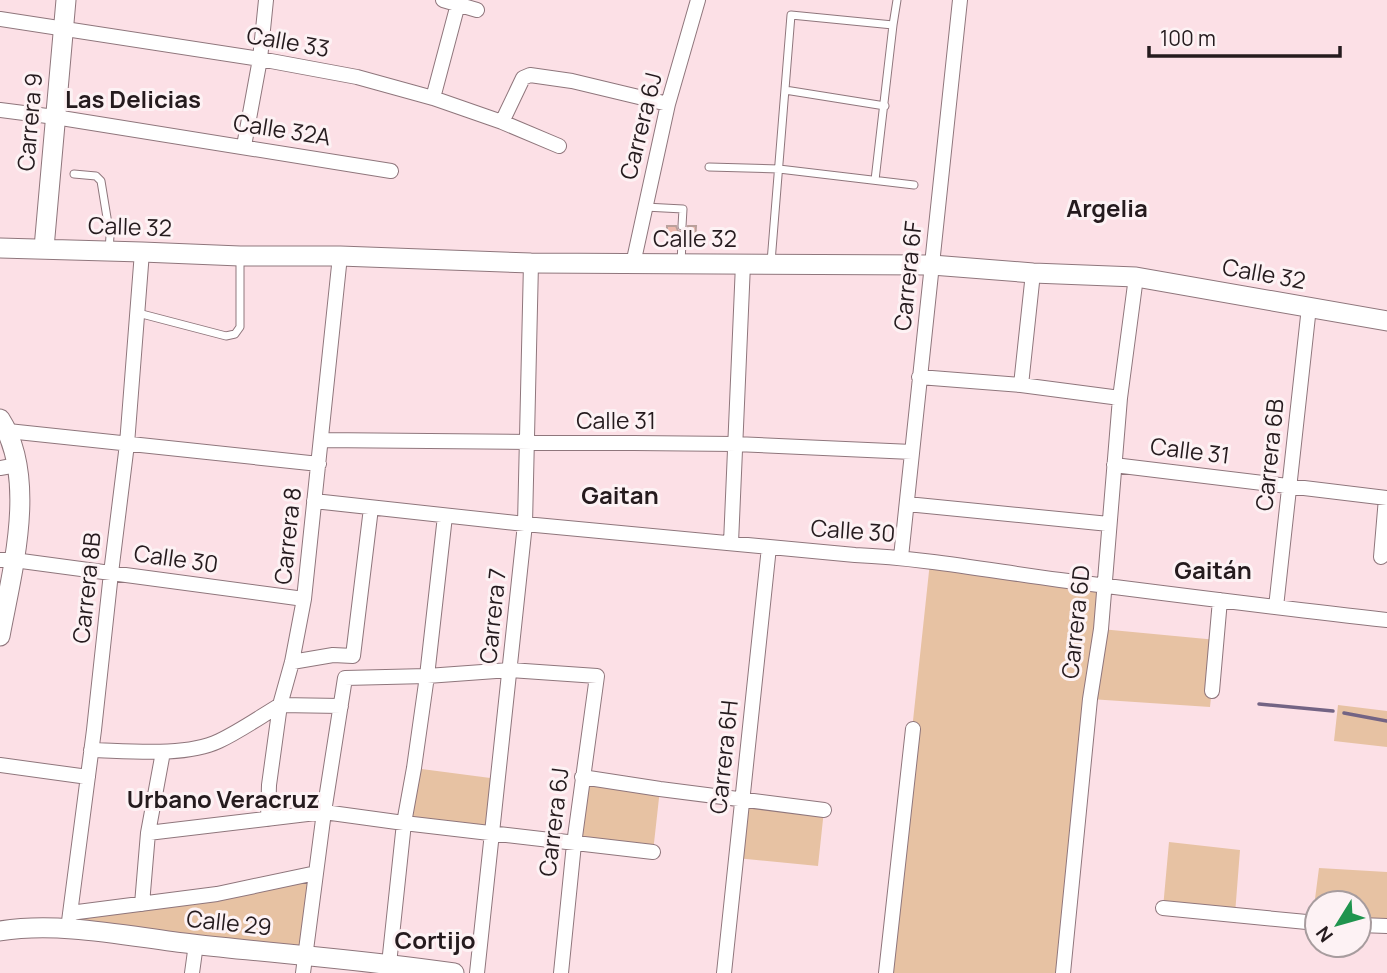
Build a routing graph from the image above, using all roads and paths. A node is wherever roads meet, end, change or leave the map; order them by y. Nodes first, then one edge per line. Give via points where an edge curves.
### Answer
1 (66, 0) edge
2 (266, 0) edge
3 (698, 0) edge
4 (897, 0) edge
5 (960, 0) edge
6 (451, 2) edge
7 (477, 10) dead end
8 (0, 19) edge
9 (893, 25) junction
10 (63, 28) junction
11 (260, 60) junction
12 (785, 90) junction
13 (433, 99) junction
14 (668, 104) junction
15 (885, 106) junction
16 (0, 110) edge
17 (55, 117) junction
18 (502, 122) junction
19 (244, 146) junction
20 (559, 146) dead end
21 (709, 167) dead end
22 (779, 169) junction
23 (391, 170) dead end
24 (74, 174) dead end
25 (875, 180) junction
26 (914, 185) dead end
27 (645, 207) junction
28 (682, 226) dead end
29 (682, 242) dead end
30 (0, 248) edge
31 (44, 248) junction
32 (109, 250) junction
33 (142, 251) junction
34 (240, 256) junction
35 (340, 256) junction
36 (531, 263) junction
37 (633, 264) junction
38 (681, 264) junction
39 (743, 264) junction
40 (771, 264) junction
41 (932, 265) junction
42 (1033, 273) junction
43 (1136, 277) junction
44 (1309, 307) junction
45 (138, 313) junction
46 (1387, 321) edge
47 (919, 377) junction
48 (1021, 385) junction
49 (1120, 398) junction
50 (4, 425) edge
51 (321, 440) junction
52 (127, 443) junction
53 (527, 443) junction
54 (735, 444) junction
55 (912, 452) junction
56 (319, 464) junction
57 (1114, 465) junction
58 (9, 467) edge
59 (1290, 485) junction
60 (1386, 498) edge
61 (314, 501) junction
62 (907, 504) junction
63 (371, 508) junction
64 (444, 516) junction
65 (525, 524) junction
66 (1109, 524) junction
67 (731, 542) junction
68 (769, 547) junction
69 (901, 557) junction
70 (1381, 557) dead end
71 (7, 560) edge
72 (111, 573) junction
73 (1104, 586) junction
74 (304, 599) junction
75 (1220, 600) junction
76 (1276, 607) junction
77 (1387, 620) edge
78 (0, 636) edge
79 (292, 662) junction
80 (510, 667) junction
81 (426, 676) junction
82 (1212, 691) dead end
83 (280, 705) junction
84 (341, 706) junction
85 (913, 729) dead end
86 (92, 747) junction
87 (163, 752) junction
88 (0, 765) edge
89 (88, 776) junction
90 (582, 777) junction
91 (742, 799) junction
92 (824, 810) dead end
93 (324, 812) junction
94 (268, 819) junction
95 (404, 823) junction
96 (148, 833) junction
97 (492, 833) junction
98 (573, 844) junction
99 (653, 852) dead end
100 (316, 873) junction
101 (142, 904) junction
102 (1163, 908) dead end
103 (69, 921) junction
104 (1303, 922) edge
105 (0, 931) edge
106 (196, 944) junction
107 (304, 964) edge
108 (390, 964) junction
109 (192, 973) edge
110 (454, 973) edge
111 (477, 973) edge
112 (561, 973) edge
113 (724, 973) edge
114 (886, 973) edge
115 (1063, 973) edge

1 - 10 main road, Carrera 9
2 - 11 street
3 - 14 street, Carrera 6J
4 - 9 lane
5 - 41 street, Carrera 6F
6 - 7 street
6 - 13 street
8 - 10 street, Calle 33
9 - 12 lane via 791,15
9 - 15 lane
10 - 11 street, Calle 33
10 - 17 main road, Carrera 9
11 - 13 street, Calle 33 via 357,77
11 - 19 street
12 - 15 lane
12 - 22 lane
13 - 18 street, Calle 33
14 - 18 street via 530,75 523,78
14 - 27 street, Carrera 6J
15 - 25 lane
16 - 17 street, Calle 32A
17 - 19 street, Calle 32A
17 - 31 main road, Carrera 9
18 - 20 street, Calle 33
19 - 23 street, Calle 32A
21 - 22 lane
22 - 25 lane
22 - 40 lane
24 - 32 lane via 96,176 101,181
25 - 26 lane
27 - 28 lane via 683,209
27 - 37 street, Carrera 6J
29 - 38 lane
30 - 31 main road, Calle 32
31 - 32 main road, Calle 32
32 - 33 main road, Calle 32
33 - 34 main road, Calle 32
33 - 45 street, Carrera 8B
34 - 35 main road, Calle 32
34 - 45 lane via 240,327 235,334 226,336
35 - 36 main road, Calle 32
35 - 51 street, Carrera 8
36 - 37 main road, Calle 32
36 - 53 street, Carrera 7
37 - 38 main road, Calle 32
38 - 39 main road, Calle 32
39 - 40 main road, Calle 32
39 - 54 street
40 - 41 main road, Calle 32
41 - 42 main road, Calle 32
41 - 47 street, Carrera 6F
42 - 43 main road, Calle 32
42 - 48 street
43 - 44 main road, Calle 32
43 - 49 street, Carrera 6D
44 - 46 main road, Calle 32
44 - 59 street, Carrera 6B
45 - 52 street, Carrera 8B
47 - 48 street
47 - 55 street, Carrera 6F
48 - 49 street
49 - 57 street, Carrera 6D
50 - 52 street
50 - 58 main road via 14,450
51 - 53 street, Calle 31
51 - 56 street, Carrera 8
52 - 56 street
52 - 72 street, Carrera 8B
53 - 54 street, Calle 31
53 - 65 street, Carrera 7
54 - 55 street, Calle 31
54 - 67 street
55 - 62 street, Carrera 6F
56 - 61 street, Carrera 8
57 - 59 street, Calle 31
57 - 66 street, Carrera 6D
58 - 71 main road via 20,501 19,527
59 - 60 street, Calle 31
59 - 76 street, Carrera 6B
60 - 70 street
61 - 63 street, Calle 30
61 - 74 street, Carrera 8
62 - 66 street
62 - 69 street, Carrera 6F
63 - 64 street, Calle 30
63 - 79 street via 353,656
64 - 65 street, Calle 30
64 - 81 street
65 - 67 street, Calle 30
65 - 80 street, Carrera 7
66 - 73 street, Carrera 6D
67 - 68 street, Calle 30
68 - 69 street, Calle 30
68 - 91 street, Carrera 6H
69 - 73 street, Calle 30
71 - 72 street, Calle 30
71 - 78 main road
72 - 74 street, Calle 30
72 - 86 street, Carrera 8B
73 - 75 street, Calle 30
73 - 115 street, Carrera 6D
74 - 79 street, Carrera 8
75 - 76 street, Calle 30
75 - 82 street
76 - 77 street, Calle 30
79 - 83 street, Carrera 8
80 - 81 street
80 - 90 street, Carrera 6J via 597,676
80 - 97 street, Carrera 7
81 - 84 street via 345,678
81 - 95 street
83 - 84 street
83 - 87 street via 219,741
83 - 94 street, Carrera 8
84 - 93 street
85 - 114 street
86 - 87 street
86 - 89 street, Carrera 8B
87 - 96 street
88 - 89 street
89 - 103 street, Carrera 8B
90 - 91 street
90 - 98 street, Carrera 6J
91 - 92 street
91 - 113 street, Carrera 6H
93 - 94 street
93 - 95 street
93 - 100 street
94 - 96 street
95 - 97 street
95 - 108 street
96 - 101 street
97 - 98 street
97 - 111 street, Carrera 7
98 - 99 street
98 - 112 street, Carrera 6J
100 - 101 street
100 - 107 street
101 - 103 street
102 - 104 street
103 - 105 main road, Calle 29
103 - 106 main road, Calle 29
106 - 107 main road, Calle 29
106 - 109 street
107 - 108 main road, Calle 29
108 - 110 main road, Calle 29

